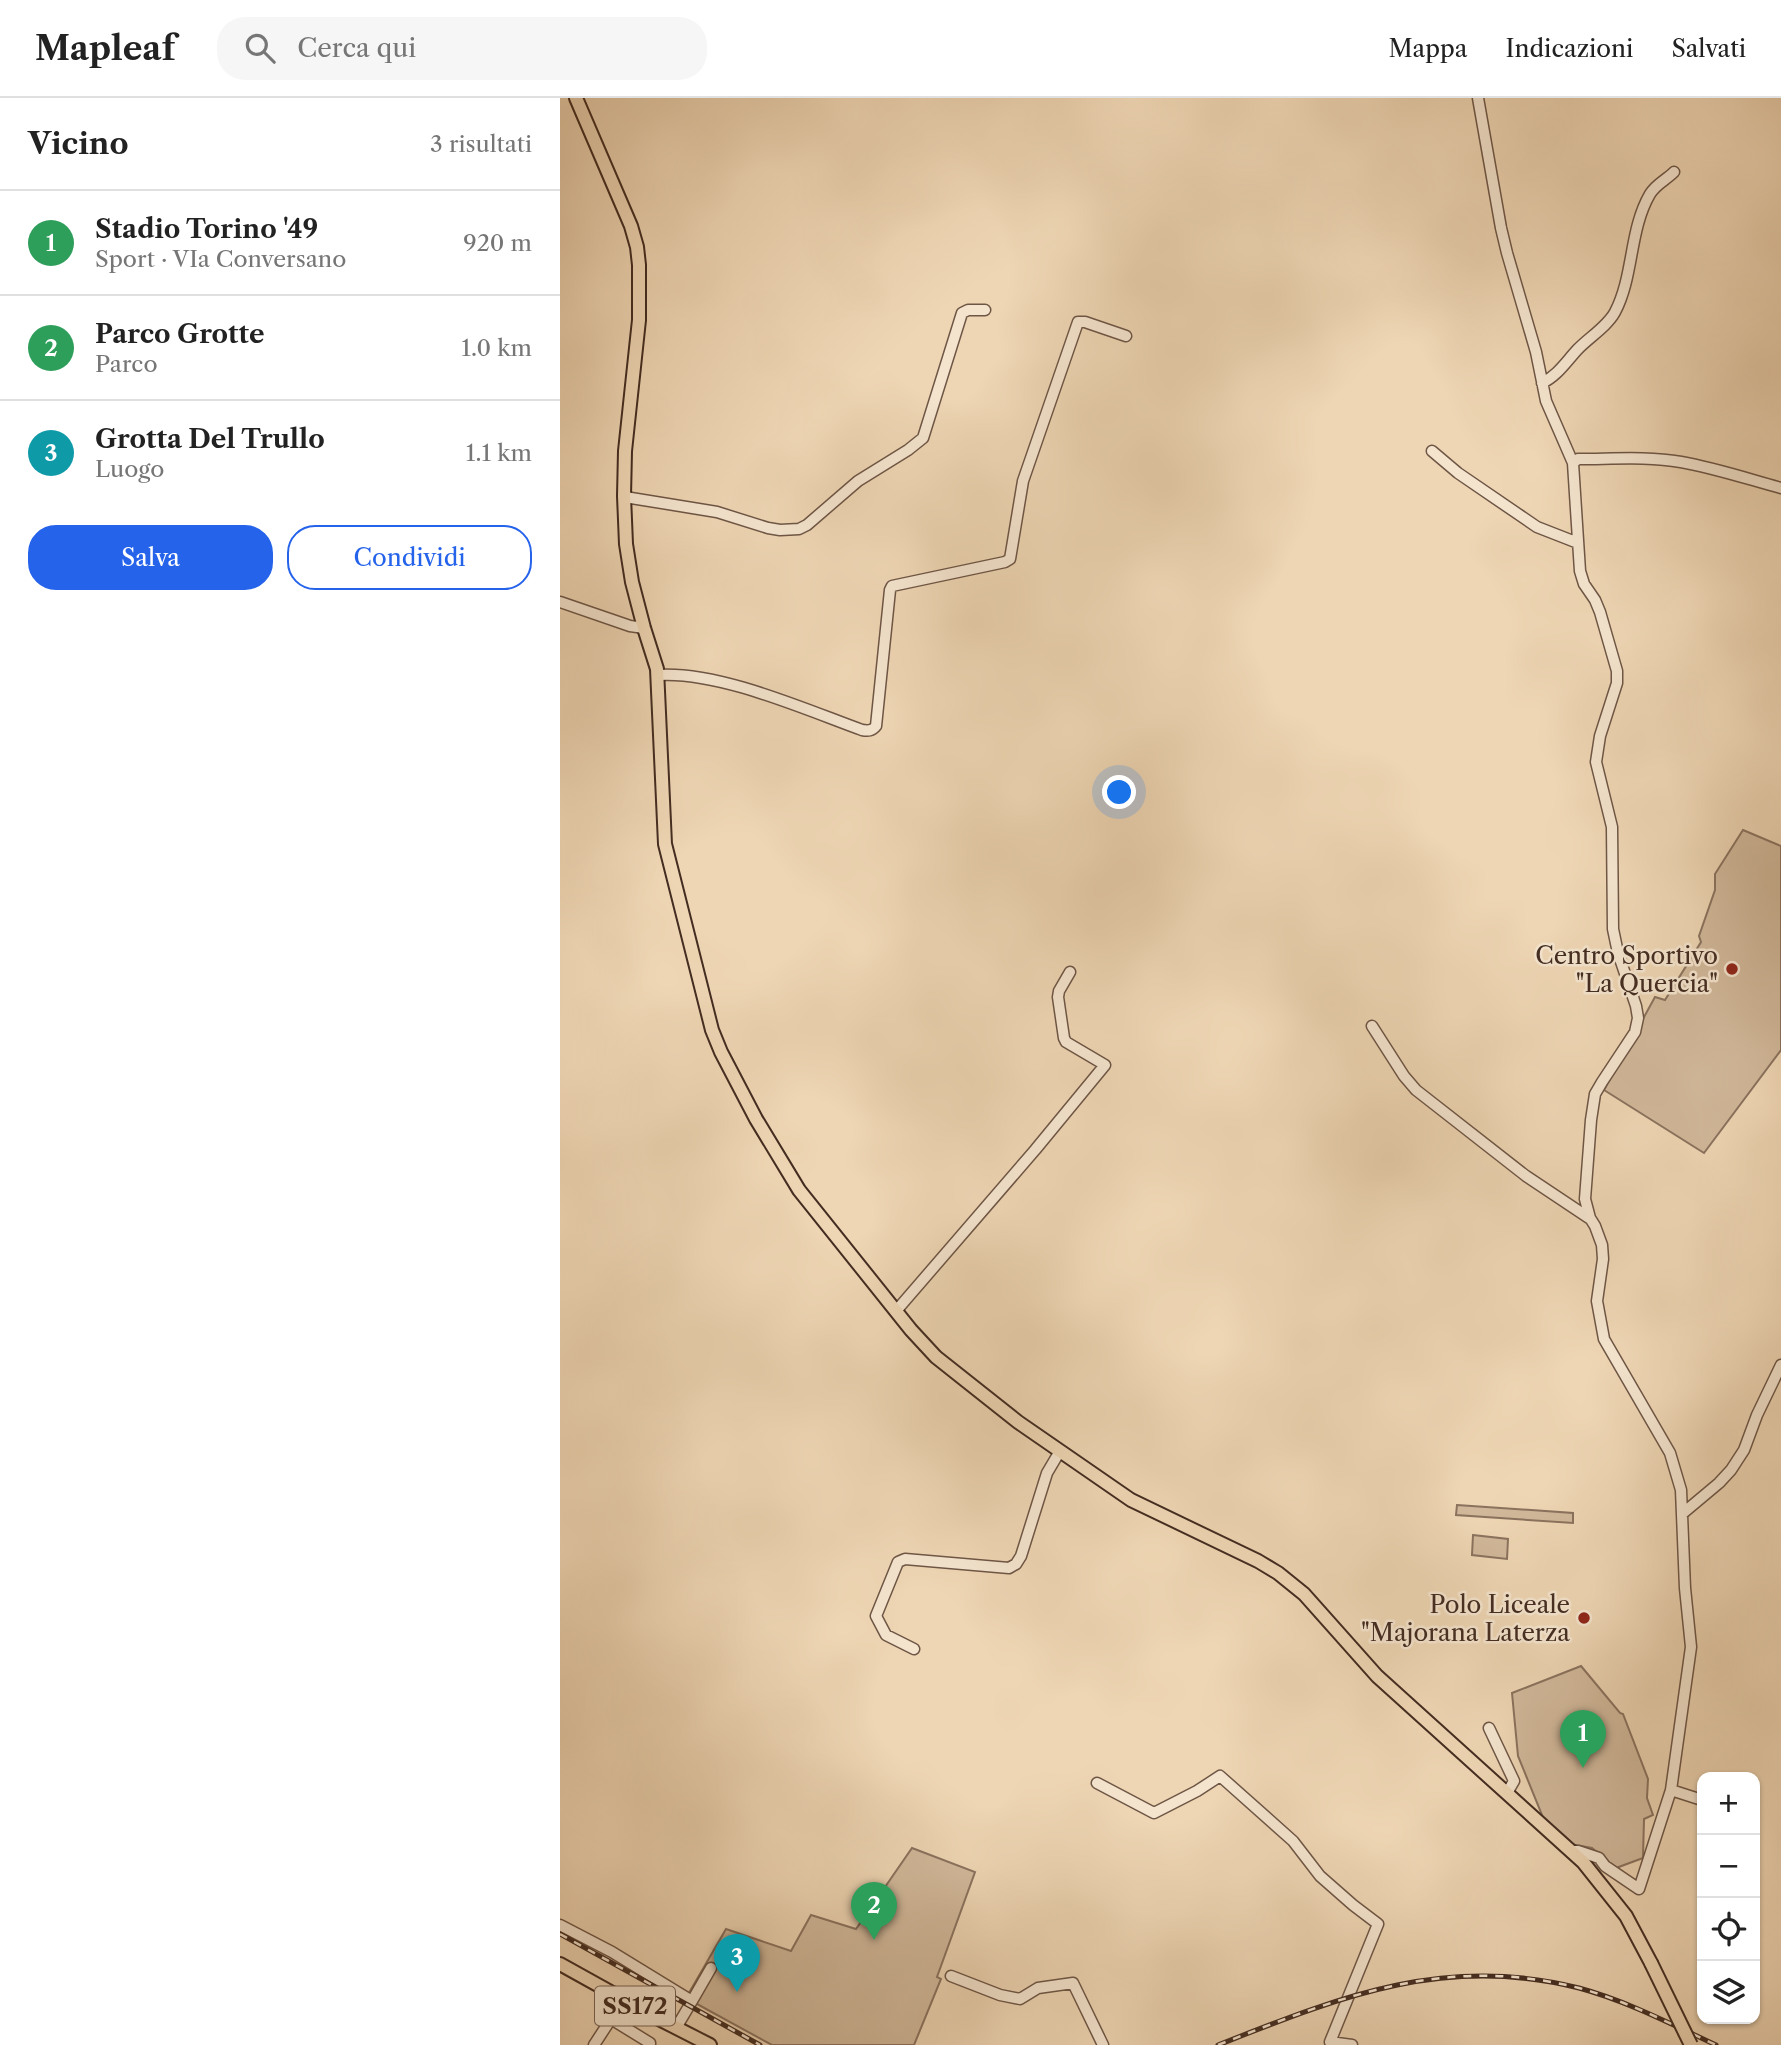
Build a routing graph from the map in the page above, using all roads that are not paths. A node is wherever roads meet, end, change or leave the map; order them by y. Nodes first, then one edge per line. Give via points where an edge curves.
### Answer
1 (576, 98) edge
2 (1478, 98) edge
3 (1674, 172) dead end
4 (985, 310) dead end
5 (1126, 336) dead end
6 (1542, 383) junction
7 (1432, 451) dead end
8 (1573, 463) junction
9 (1781, 488) edge
10 (624, 496) junction
11 (1578, 543) junction
12 (560, 602) edge
13 (644, 628) junction
14 (658, 675) junction
15 (1070, 972) dead end
16 (1372, 1026) dead end
17 (1590, 1218) junction
18 (896, 1311) junction
19 (1781, 1365) edge
20 (1060, 1451) junction
21 (1682, 1514) junction
22 (914, 1649) dead end
23 (1489, 1728) dead end
24 (1097, 1783) dead end
25 (1671, 1790) junction
26 (1507, 1793) junction
27 (1697, 1798) edge
28 (1570, 1851) junction
29 (560, 1925) edge
30 (560, 1964) edge
31 (711, 1968) dead end
32 (951, 1976) dead end
33 (624, 1999) junction
34 (692, 2001) junction
35 (611, 2019) junction
36 (677, 2028) junction
37 (594, 2045) edge
38 (650, 2045) edge
39 (710, 2045) edge
40 (1103, 2045) edge
41 (1352, 2045) edge
42 (1690, 2045) edge

1 - 10 main road via 631,226 639,265 639,320
2 - 6 street via 1500,228
3 - 6 street via 1646,203 1614,314
4 - 10 street via 962,313 923,438 858,481 807,525 780,530 717,512
5 - 14 street via 1078,322 1023,481 1010,559 892,586 874,729 862,730 699,677
6 - 8 street
7 - 11 street via 1537,527
8 - 9 street via 1578,459 1680,462
8 - 11 street
10 - 13 main road via 628,557
11 - 17 street via 1580,571 1600,611 1617,671 1596,762 1612,827 1613,929 1638,1018 1635,1032 1595,1094 1585,1190
12 - 13 street
13 - 14 main road
14 - 18 main road via 665,844 712,1030 756,1119 799,1190
15 - 18 street via 1058,997 1064,1038 1105,1065
16 - 17 street via 1416,1090 1526,1176
17 - 21 street via 1602,1245 1597,1301 1604,1339 1670,1453 1681,1490
18 - 20 main road via 936,1357
19 - 21 street via 1744,1450 1719,1483
20 - 22 street via 1047,1473 1016,1564 1009,1568 898,1562 876,1616 886,1635
20 - 26 main road via 1130,1500 1278,1573 1304,1594 1377,1676
21 - 25 street via 1691,1647
23 - 26 street via 1514,1781
24 - 41 street via 1154,1813 1220,1776 1293,1841 1320,1876 1378,1924 1330,2042
25 - 27 street
25 - 28 street via 1639,1889 1599,1857
26 - 28 main road
28 - 42 main road, bridge via 1626,1916
29 - 34 street
30 - 33 main road, SS172
31 - 34 street
32 - 40 street via 1020,1999 1038,1988 1073,1983
33 - 35 street
33 - 36 main road, SS172
34 - 36 street
35 - 37 street
35 - 38 street
36 - 39 main road, SS172

